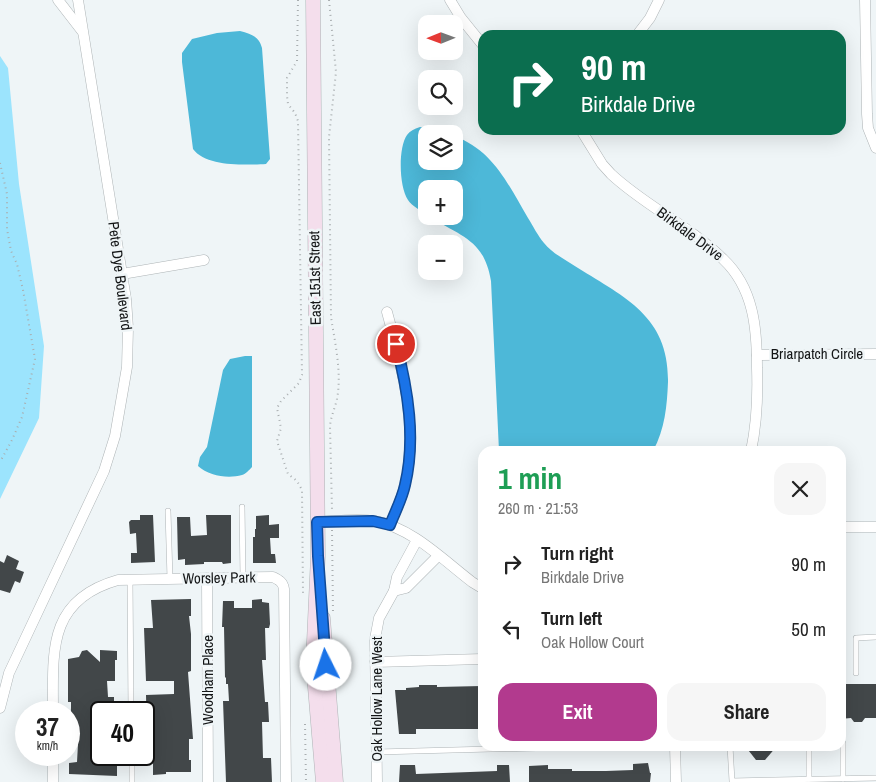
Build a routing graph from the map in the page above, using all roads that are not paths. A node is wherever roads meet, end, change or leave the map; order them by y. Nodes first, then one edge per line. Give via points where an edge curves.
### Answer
1 (58, 0) edge
2 (78, 0) edge
3 (313, 0) edge
4 (450, 0) edge
5 (659, 0) edge
6 (866, 0) edge
7 (641, 30) edge
8 (82, 32) junction
9 (478, 39) edge
10 (584, 135) edge
11 (876, 148) edge
12 (204, 260) dead end
13 (122, 274) junction
14 (388, 312) dead end
15 (876, 354) edge
16 (757, 355) junction
17 (752, 446) edge
18 (242, 507) dead end
19 (168, 511) dead end
20 (317, 522) junction
21 (390, 525) junction
22 (846, 527) edge
23 (876, 527) edge
24 (417, 540) junction
25 (318, 556) junction
26 (438, 556) junction
27 (243, 578) junction
28 (130, 579) junction
29 (170, 579) junction
30 (207, 579) junction
31 (478, 585) edge
32 (394, 591) junction
33 (876, 637) edge
34 (478, 659) edge
35 (375, 662) junction
36 (856, 673) dead end
37 (54, 701) edge
38 (131, 701) edge
39 (0, 708) edge
40 (478, 749) edge
41 (676, 751) edge
42 (730, 751) edge
43 (809, 751) edge
44 (843, 751) edge
45 (376, 752) junction
46 (54, 766) edge
47 (132, 766) edge
48 (876, 778) edge
49 (809, 779) junction
50 (843, 779) junction
51 (54, 782) edge
52 (132, 782) edge
53 (208, 782) edge
54 (286, 782) edge
55 (322, 782) edge
56 (336, 782) edge
57 (377, 782) edge
58 (676, 782) edge

1 - 8 street, Pete Dye Boulevard
2 - 8 street, Pete Dye Boulevard
3 - 20 street, East 151st Street
4 - 9 street
5 - 7 street
6 - 11 street via 867,114 868,128
8 - 13 street, Pete Dye Boulevard
10 - 16 street, Birkdale Drive via 602,164 618,181 724,260 741,282 752,307
12 - 13 street
13 - 39 street, Pete Dye Boulevard via 128,328 127,367 115,436 104,471 9,673
14 - 21 street via 407,394 410,458 404,488
15 - 16 street, Briarpatch Circle
16 - 17 street, Birkdale Drive via 757,416
18 - 27 lane
19 - 29 lane
20 - 21 street via 373,521
20 - 25 street, East 151st Street
21 - 24 street
22 - 23 street
24 - 26 street
24 - 32 street, Oak Hollow Lane West via 397,577
25 - 55 street, East 151st Street via 313,663
25 - 56 street, East 151st Street
26 - 31 street
26 - 32 street via 406,588
27 - 30 street, Worsley Park
27 - 54 street, Worsley Park via 273,577 283,584
28 - 29 street, Worsley Park
28 - 37 street, Worsley Park via 107,583 70,609 55,645
28 - 38 lane
29 - 30 street, Worsley Park
30 - 53 street, Woodham Place
32 - 35 street, Oak Hollow Lane West via 379,618
33 - 36 lane via 856,638
34 - 35 street
35 - 45 street, Oak Hollow Lane West
40 - 45 lane
41 - 58 street
42 - 49 lane via 732,781
43 - 49 lane
44 - 50 lane
45 - 57 street, Oak Hollow Lane West
46 - 51 street
47 - 52 lane
48 - 50 lane
49 - 50 lane

